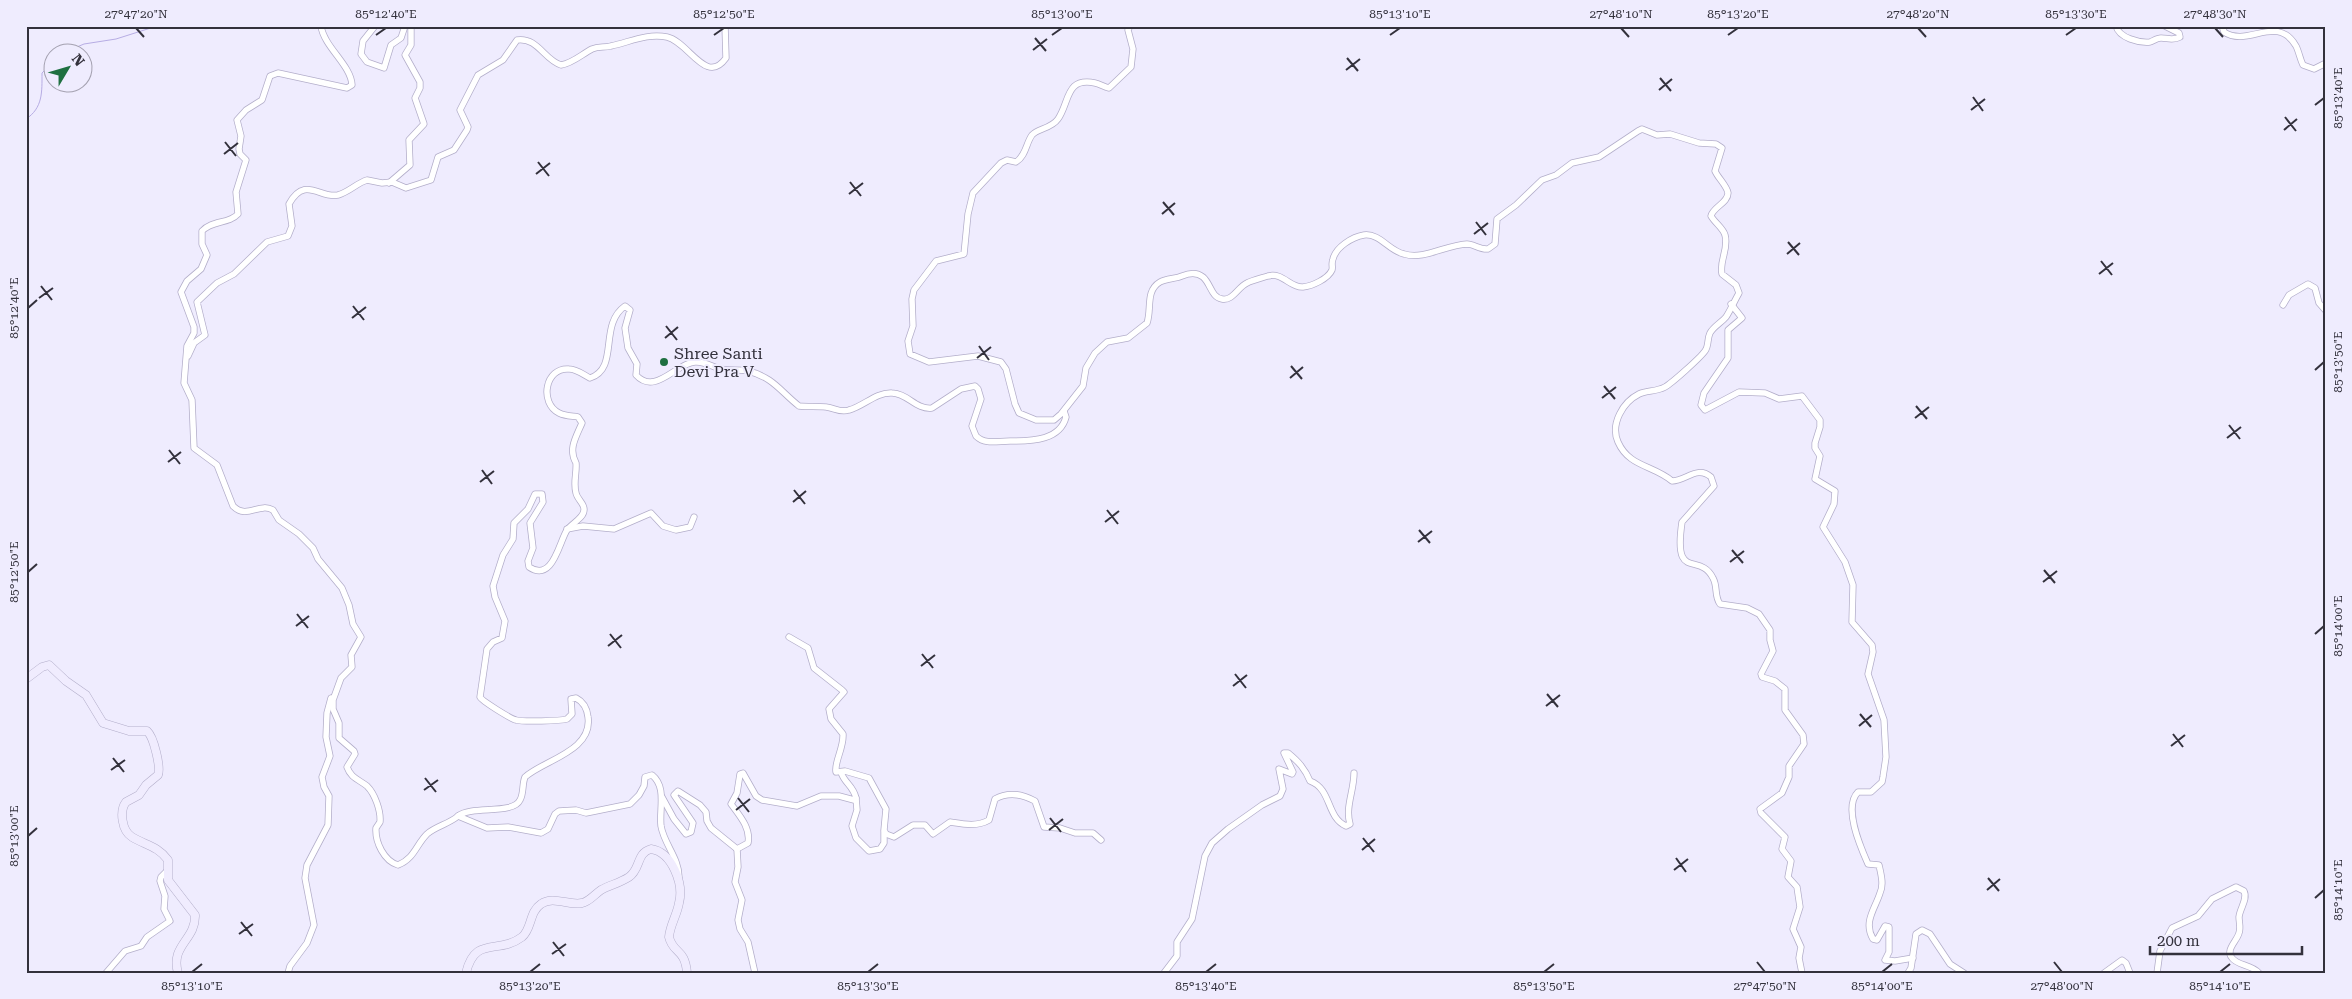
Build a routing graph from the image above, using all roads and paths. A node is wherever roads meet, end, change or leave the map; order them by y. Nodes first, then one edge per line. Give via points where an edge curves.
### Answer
1 (321, 26) edge
2 (375, 26) edge
3 (405, 26) edge
4 (411, 26) edge
5 (725, 26) edge
6 (1130, 26) edge
7 (2116, 26) edge
8 (2165, 26) edge
9 (2222, 26) edge
10 (2326, 63) edge
11 (389, 183) junction
12 (1731, 304) junction
13 (2284, 305) dead end
14 (2326, 312) edge
15 (187, 357) junction
16 (1064, 411) junction
17 (694, 517) dead end
18 (567, 529) junction
19 (789, 637) dead end
20 (26, 679) edge
21 (334, 695) junction
22 (841, 772) junction
23 (1354, 774) dead end
24 (661, 796) junction
25 (856, 798) junction
26 (458, 816) junction
27 (884, 830) junction
28 (1101, 840) dead end
29 (737, 849) junction
30 (168, 870) junction
31 (678, 884) junction
32 (1913, 958) junction
33 (106, 973) edge
34 (178, 973) edge
35 (288, 973) edge
36 (466, 973) edge
37 (687, 973) edge
38 (755, 973) edge
39 (1164, 973) edge
40 (1802, 973) edge
41 (1908, 973) edge
42 (1964, 973) edge
43 (2104, 973) edge
44 (2130, 973) edge
45 (2156, 973) edge
46 (2259, 973) edge

1 - 15 street via 352,85 347,88 274,73 267,81 262,100 238,118 239,149 246,160 236,192 238,214 210,224 202,231 202,244 207,254 201,270 186,281 181,292 194,327
2 - 3 street via 363,40 361,54 367,62 384,68 392,46 401,38
4 - 11 street via 411,45 405,55 420,82 415,98 424,124 409,140 410,165
5 - 11 street via 726,58 712,68 695,59 683,44 666,36 641,37 608,47 600,46 561,65 532,42 517,40 503,60 476,78 460,110 468,130 454,150 438,157 431,180 412,188
6 - 16 street via 1131,67 1109,88 1093,82 1077,84 1066,99 1058,119 1032,136 1021,159 1000,163 977,186 968,214 964,254 936,261 912,294 914,318 908,348 910,354 929,362 978,356 1001,362 1017,409 1025,417 1049,421
7 - 8 street via 2122,35 2143,42 2180,37 2179,33
9 - 10 street via 2224,32 2233,36 2276,30 2296,46 2303,65 2314,69
11 - 15 street via 367,180 344,193 331,196 304,189 289,204 290,234 266,242 234,274 217,283 197,302 205,335 194,343
12 - 16 street via 1739,294 1739,288 1722,274 1727,249 1725,235 1711,216 1727,196 1715,168 1722,148 1716,144 1699,144 1670,134 1657,135 1642,130 1599,157 1572,163 1537,184 1497,219 1494,244 1488,249 1468,244 1414,256 1393,250 1372,235 1365,235 1339,248 1332,259 1331,272 1304,287 1270,276 1247,283 1225,300 1215,296 1202,276 1194,273 1159,283 1151,293 1147,323 1128,338 1107,342 1095,352 1086,368 1083,386
12 - 32 street via 1742,318 1728,330 1728,358 1704,393 1701,404 1705,410 1739,392 1765,393 1779,399 1802,396 1820,420 1815,443 1820,456 1815,479 1835,491 1834,504 1823,527 1845,562 1853,585 1852,622 1872,646 1868,674 1884,720 1887,741 1882,782 1871,792 1858,792 1852,802 1853,823 1861,849 1868,864 1879,865 1882,876 1881,892 1871,909 1870,934 1877,940 1885,926 1889,927 1889,952 1885,960
12 - 40 street via 1727,315 1709,335 1704,352 1667,386 1656,392 1640,394 1625,406 1617,419 1616,436 1632,462 1652,468 1672,481 1690,473 1700,472 1711,477 1714,486 1710,493 1682,522 1680,555 1685,562 1710,574 1720,604 1754,609 1770,630 1773,651 1761,674 1785,689 1785,710 1803,735 1804,744 1788,766 1782,793 1760,809 1785,836 1782,849 1791,861 1788,876 1797,887 1800,907 1793,929 1800,947
13 - 14 street via 2289,295 2308,284 2315,288 2319,303
15 - 21 street via 184,383 192,400 194,448 217,465 232,506 243,513 265,508 273,510 279,520 313,548 344,592 353,624 361,637 353,651 352,667 341,678
16 - 18 street via 1066,417 1061,427 1040,440 986,442 976,436 972,426 981,399 975,386 960,389 932,408 918,406 892,393 843,411 825,406 799,406 780,387 758,374 697,362 658,381 642,380 636,375 636,364 627,345 625,328 631,314 625,306 614,320 607,365 601,373 590,378 577,370 565,369 553,376 546,389 551,408 557,413 578,418 582,424 572,449 576,463 575,493 584,512
17 - 18 street via 690,527 678,530 663,526 651,513 614,529 583,526
18 - 26 street via 554,561 541,569 532,569 528,561 534,548 530,523 543,502 542,494 535,494 528,509 514,523 513,539 502,555 493,586 505,621 504,633 487,649 480,697 510,718 524,721 567,719 572,714 570,699 576,698 586,706 588,729 564,755 525,777 521,800 515,805 486,811 469,810
19 - 22 street via 808,648 814,668 844,692 829,709 831,719 843,734 842,753 835,767 836,772
20 - 30 street via 49,665 86,694 103,723 129,731 148,731 153,737 158,775 139,795 126,802 122,814 127,832 166,856
21 - 26 street via 332,706 339,723 339,738 355,754 348,768 353,777 370,789 379,808 376,838 387,858 398,865 405,862 429,833
21 - 35 street via 327,708 326,737 330,756 322,777 329,796 328,825 307,865 305,878 314,925
22 - 25 street via 852,786
22 - 27 street via 869,778 886,809
23 - 39 street via 1354,790 1349,801 1350,824 1346,826 1341,824 1329,806 1326,793 1310,782 1306,770 1294,758 1284,753 1293,772 1279,769 1283,789 1280,796 1219,834 1208,850 1192,919 1176,942 1177,956
24 - 26 street via 657,779 652,774 648,775 639,795 630,804 602,811 559,811 554,814 548,829 541,833 508,827 487,828
24 - 29 street via 686,834 693,823 674,795 678,791 700,805 711,828
24 - 31 street via 661,825 679,871
25 - 27 street via 858,810 852,826 860,843 868,851 880,849 884,843
25 - 29 street via 853,801 839,796 821,796 797,806 762,800 756,796 746,777 740,774 737,793 731,804 743,819 749,838 748,843
27 - 28 street via 894,837 905,828 922,824 932,834 950,822 980,824 989,820 996,799 1014,794 1035,801 1044,827 1093,833
29 - 38 street via 735,882 742,900 738,920 748,942
30 - 33 street via 160,881 165,896 164,909 170,921 146,937 141,946 125,951
30 - 34 street via 168,880 195,915 189,938 175,959
31 - 36 street via 667,858 656,849 645,850 630,876 588,901 582,904 551,900 540,904 521,937 504,946 475,952
31 - 37 street via 680,902 669,937 673,947 685,958
32 - 41 street
32 - 42 street via 1916,934 1922,930 1930,934 1950,964
43 - 44 street via 2122,960
45 - 46 street via 2160,951 2172,928 2198,916 2212,899 2236,887 2244,891 2246,897 2240,913 2239,934 2230,956 2254,967

